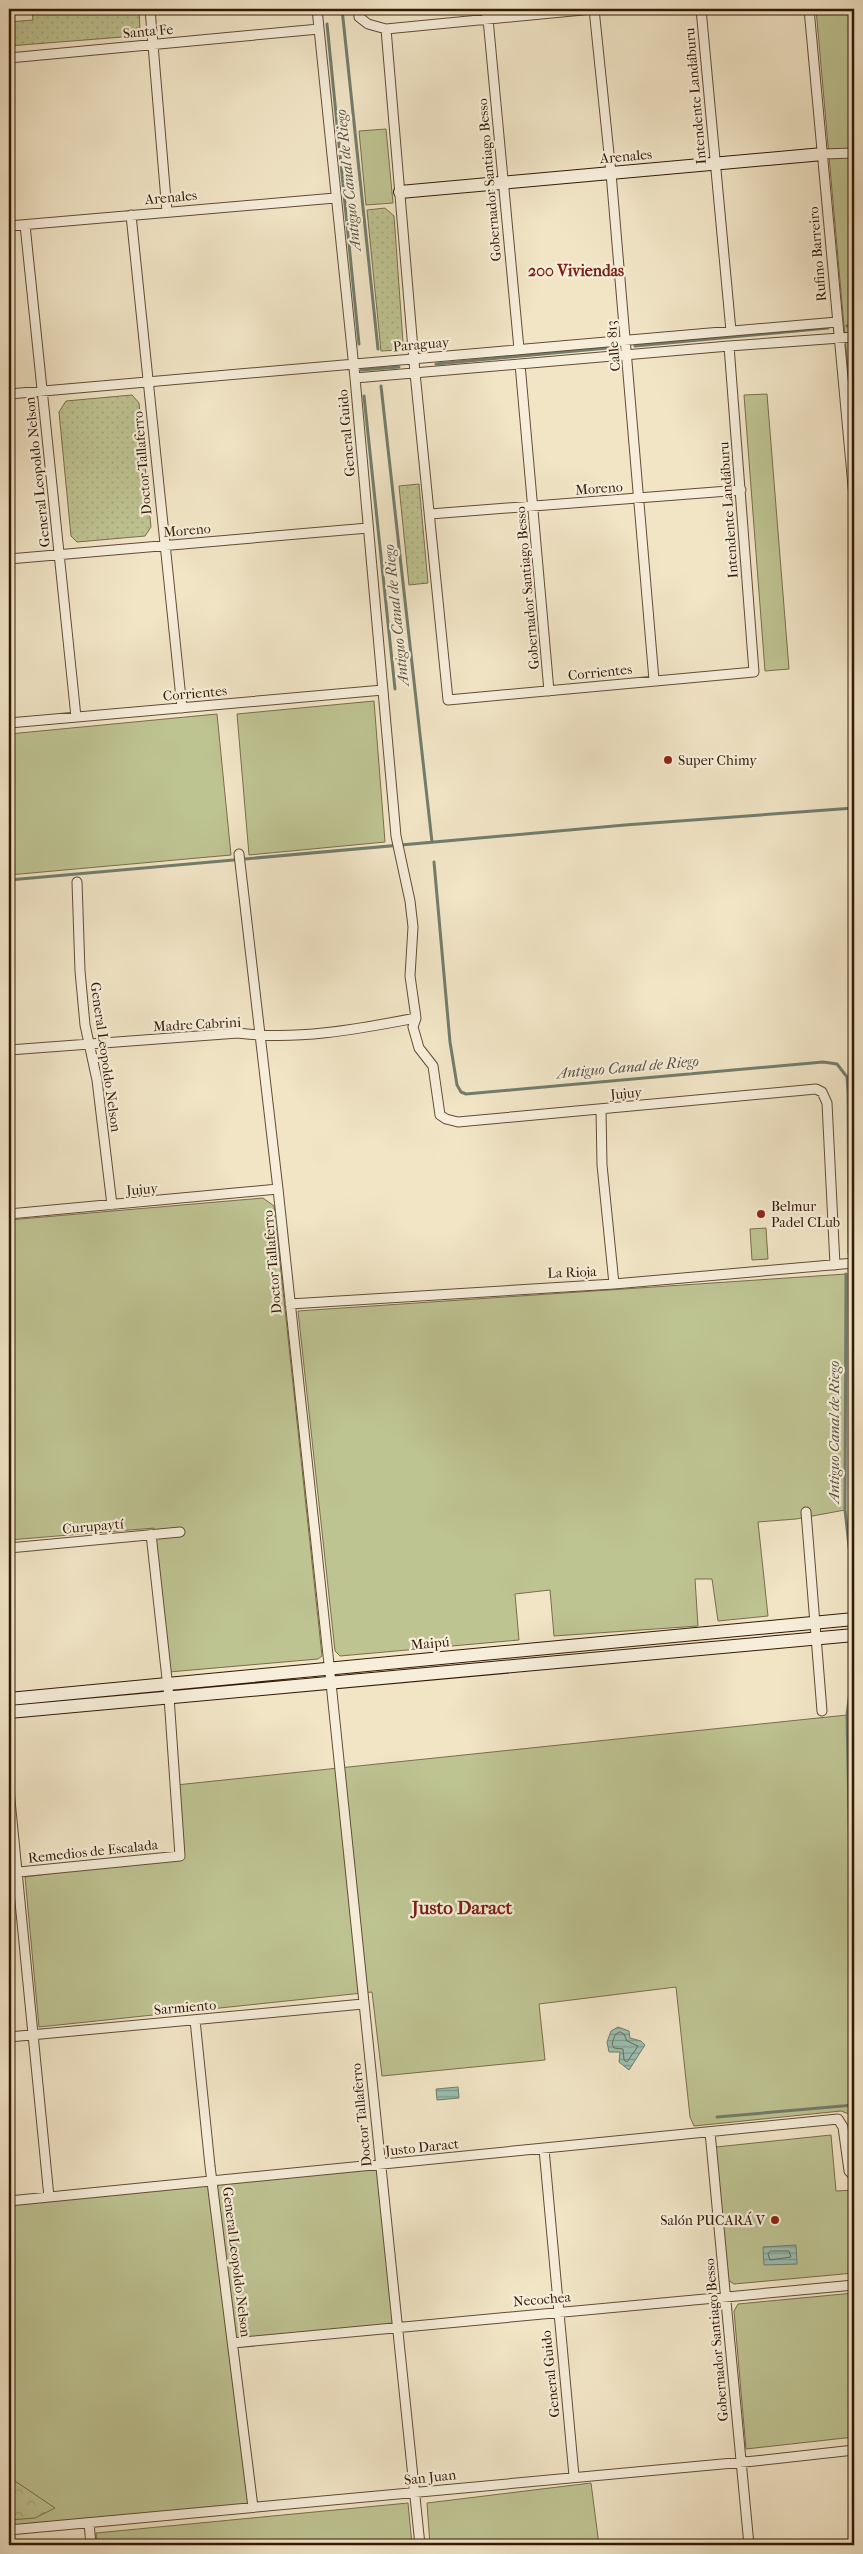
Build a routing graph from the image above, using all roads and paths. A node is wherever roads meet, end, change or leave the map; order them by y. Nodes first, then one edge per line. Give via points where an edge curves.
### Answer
1 (150, 9) edge
2 (317, 9) edge
3 (358, 9) edge
4 (485, 9) edge
5 (593, 9) edge
6 (701, 9) edge
7 (809, 9) edge
8 (488, 19) junction
9 (319, 28) junction
10 (386, 28) junction
11 (153, 44) junction
12 (9, 58) edge
13 (854, 153) edge
14 (823, 154) junction
15 (715, 164) junction
16 (611, 173) junction
17 (502, 182) junction
18 (400, 192) junction
19 (335, 198) junction
20 (167, 212) junction
21 (131, 215) junction
22 (25, 225) junction
23 (9, 226) edge
24 (837, 322) junction
25 (730, 331) junction
26 (854, 337) edge
27 (839, 338) junction
28 (626, 340) junction
29 (729, 346) junction
30 (519, 349) junction
31 (627, 355) junction
32 (414, 358) junction
33 (353, 364) junction
34 (520, 364) junction
35 (415, 373) junction
36 (355, 378) junction
37 (149, 382) junction
38 (42, 392) junction
39 (9, 394) edge
40 (741, 490) junction
41 (854, 497) edge
42 (638, 498) junction
43 (533, 506) junction
44 (430, 514) junction
45 (368, 528) junction
46 (164, 546) junction
47 (59, 555) junction
48 (9, 559) edge
49 (754, 672) joint
50 (654, 680) junction
51 (383, 690) junction
52 (550, 691) junction
53 (182, 708) junction
54 (76, 717) junction
55 (9, 723) edge
56 (240, 854) dead end
57 (77, 882) dead end
58 (416, 1018) junction
59 (260, 1036) junction
60 (89, 1045) junction
61 (9, 1050) edge
62 (601, 1109) junction
63 (440, 1115) joint
64 (278, 1189) junction
65 (112, 1205) junction
66 (9, 1214) edge
67 (854, 1263) edge
68 (835, 1265) junction
69 (614, 1284) junction
70 (290, 1304) junction
71 (806, 1512) dead end
72 (180, 1532) dead end
73 (152, 1534) junction
74 (9, 1548) edge
75 (854, 1619) edge
76 (816, 1623) junction
77 (854, 1635) edge
78 (656, 1637) junction
79 (817, 1638) junction
80 (494, 1652) junction
81 (657, 1653) junction
82 (329, 1668) junction
83 (495, 1668) junction
84 (331, 1683) junction
85 (166, 1684) junction
86 (168, 1697) junction
87 (9, 1699) edge
88 (822, 1710) dead end
89 (9, 1712) edge
90 (9, 1790) edge
91 (13, 1872) edge
92 (363, 2004) junction
93 (195, 2020) junction
94 (33, 2035) junction
95 (9, 2037) edge
96 (710, 2132) junction
97 (544, 2149) junction
98 (380, 2165) junction
99 (854, 2176) edge
100 (213, 2180) junction
101 (49, 2197) junction
102 (9, 2201) edge
103 (854, 2285) edge
104 (725, 2296) junction
105 (558, 2312) junction
106 (396, 2327) junction
107 (233, 2343) junction
108 (854, 2450) edge
109 (741, 2462) junction
110 (574, 2476) junction
111 (415, 2492) junction
112 (253, 2507) junction
113 (89, 2523) junction
114 (9, 2530) edge
115 (91, 2545) edge
116 (420, 2545) edge
117 (749, 2545) edge

1 - 11 street
2 - 9 street, General Guido
3 - 10 street via 359,17 368,24
4 - 8 street, Gobernador Santiago Besso
5 - 8 street
5 - 16 street, Calle 813
6 - 15 street, Intendente Landáburu
7 - 14 street, Rufino Barreiro
8 - 10 street
8 - 17 street, Gobernador Santiago Besso
9 - 11 street, Santa Fe
9 - 19 street, General Guido
10 - 18 street
11 - 12 street, Santa Fe
11 - 20 street
13 - 14 street, Arenales
14 - 15 street, Arenales
14 - 24 street, Rufino Barreiro
15 - 16 street, Arenales
15 - 25 street, Intendente Landáburu
16 - 17 street, Arenales
16 - 28 street, Calle 813
17 - 18 street, Arenales
17 - 30 street, Gobernador Santiago Besso
18 - 32 street
19 - 20 street, Arenales
19 - 33 street, General Guido
20 - 21 street, Arenales
21 - 22 street, Arenales
21 - 37 street, Doctor Tallaferro
22 - 23 street, Arenales
22 - 38 street, General Leopoldo Nelson
24 - 25 street, Paraguay
24 - 27 street, Rufino Barreiro
25 - 28 street, Paraguay
26 - 27 street, Paraguay
27 - 29 street, Paraguay
27 - 41 street, Rufino Barreiro
28 - 30 street, Paraguay
28 - 31 street, Calle 813
29 - 31 street, Paraguay
29 - 40 street, Intendente Landáburu
30 - 32 street, Paraguay
31 - 34 street, Paraguay
31 - 42 street, Calle 813
32 - 33 street, Paraguay
32 - 35 street
33 - 36 street, General Guido
33 - 37 street, Paraguay
34 - 35 street, Paraguay
34 - 43 street, Gobernador Santiago Besso
35 - 36 street, Paraguay
35 - 44 street
36 - 45 street, General Guido
37 - 38 street, Paraguay
37 - 46 street, Doctor Tallaferro
38 - 39 street, Paraguay
38 - 47 street, General Leopoldo Nelson
40 - 42 street, Moreno
40 - 49 street, Intendente Landáburu
42 - 43 street, Moreno
42 - 50 street, Calle 813
43 - 44 street, Moreno
43 - 52 street, Gobernador Santiago Besso
44 - 52 street, Corrientes via 448,700
45 - 46 street, Moreno
45 - 51 street, General Guido
46 - 47 street, Moreno
46 - 53 street, Doctor Tallaferro
47 - 48 street, Moreno
47 - 54 street, General Leopoldo Nelson
49 - 50 street, Corrientes
50 - 52 street, Corrientes
51 - 53 street, Corrientes
51 - 58 street, General Guido via 397,840 413,927 410,976
53 - 54 street, Corrientes
54 - 55 street, Corrientes
56 - 59 street, Doctor Tallaferro
57 - 60 street, General Leopoldo Nelson via 80,971
58 - 59 street, Madre Cabrini via 350,1030
58 - 63 street, General Guido via 413,1027 415,1039 433,1066
59 - 60 street, Madre Cabrini via 238,1033
59 - 64 street, Doctor Tallaferro
60 - 61 street, Madre Cabrini
60 - 65 street, General Leopoldo Nelson via 97,1080
62 - 63 street, Jujuy via 458,1122
62 - 68 street, Jujuy via 816,1089 822,1092 827,1104
62 - 69 street via 602,1165
64 - 65 street, Jujuy
64 - 70 street, Doctor Tallaferro
65 - 66 street, Jujuy
67 - 68 street, La Rioja
68 - 69 street, La Rioja
69 - 70 street, La Rioja
70 - 82 street, Doctor Tallaferro
71 - 76 street
72 - 73 street, Curupaytí
73 - 74 street, Curupaytí
73 - 85 street
75 - 76 street, Maipú
76 - 78 street, Maipú
76 - 79 street
77 - 79 street
78 - 80 street, Maipú
78 - 81 street
79 - 81 street
79 - 88 street
80 - 82 street, Maipú
80 - 83 street
81 - 83 street
82 - 84 street, Doctor Tallaferro
82 - 85 street, Maipú
83 - 84 street
84 - 86 street
84 - 92 street, Doctor Tallaferro
85 - 86 street
85 - 87 street, Maipú
86 - 89 street
86 - 91 street, Remedios de Escalada via 180,1856
90 - 91 street
91 - 94 street
92 - 93 street, Sarmiento
92 - 98 street, Doctor Tallaferro
93 - 94 street, Sarmiento
93 - 100 street, General Leopoldo Nelson
94 - 95 street, Sarmiento
94 - 101 street
96 - 97 street, Justo Daract
96 - 99 street, Justo Daract via 838,2119 843,2127 849,2171
96 - 104 street, Gobernador Santiago Besso
97 - 98 street, Justo Daract
97 - 105 street, General Guido
98 - 100 street, Justo Daract
98 - 106 street, Doctor Tallaferro
100 - 101 street, Justo Daract
100 - 107 street, General Leopoldo Nelson
101 - 102 street, Justo Daract
103 - 104 street, Necochea
104 - 105 street, Necochea
104 - 109 street, Gobernador Santiago Besso
105 - 106 street, Necochea
105 - 110 street, General Guido
106 - 107 street, Necochea
106 - 111 street, Doctor Tallaferro
107 - 112 street, General Leopoldo Nelson
108 - 109 street, San Juan
109 - 110 street, San Juan
109 - 117 street, Gobernador Santiago Besso
110 - 111 street, San Juan
111 - 112 street, San Juan
111 - 116 street, Doctor Tallaferro
112 - 113 street, San Juan
113 - 114 street, San Juan
113 - 115 street

